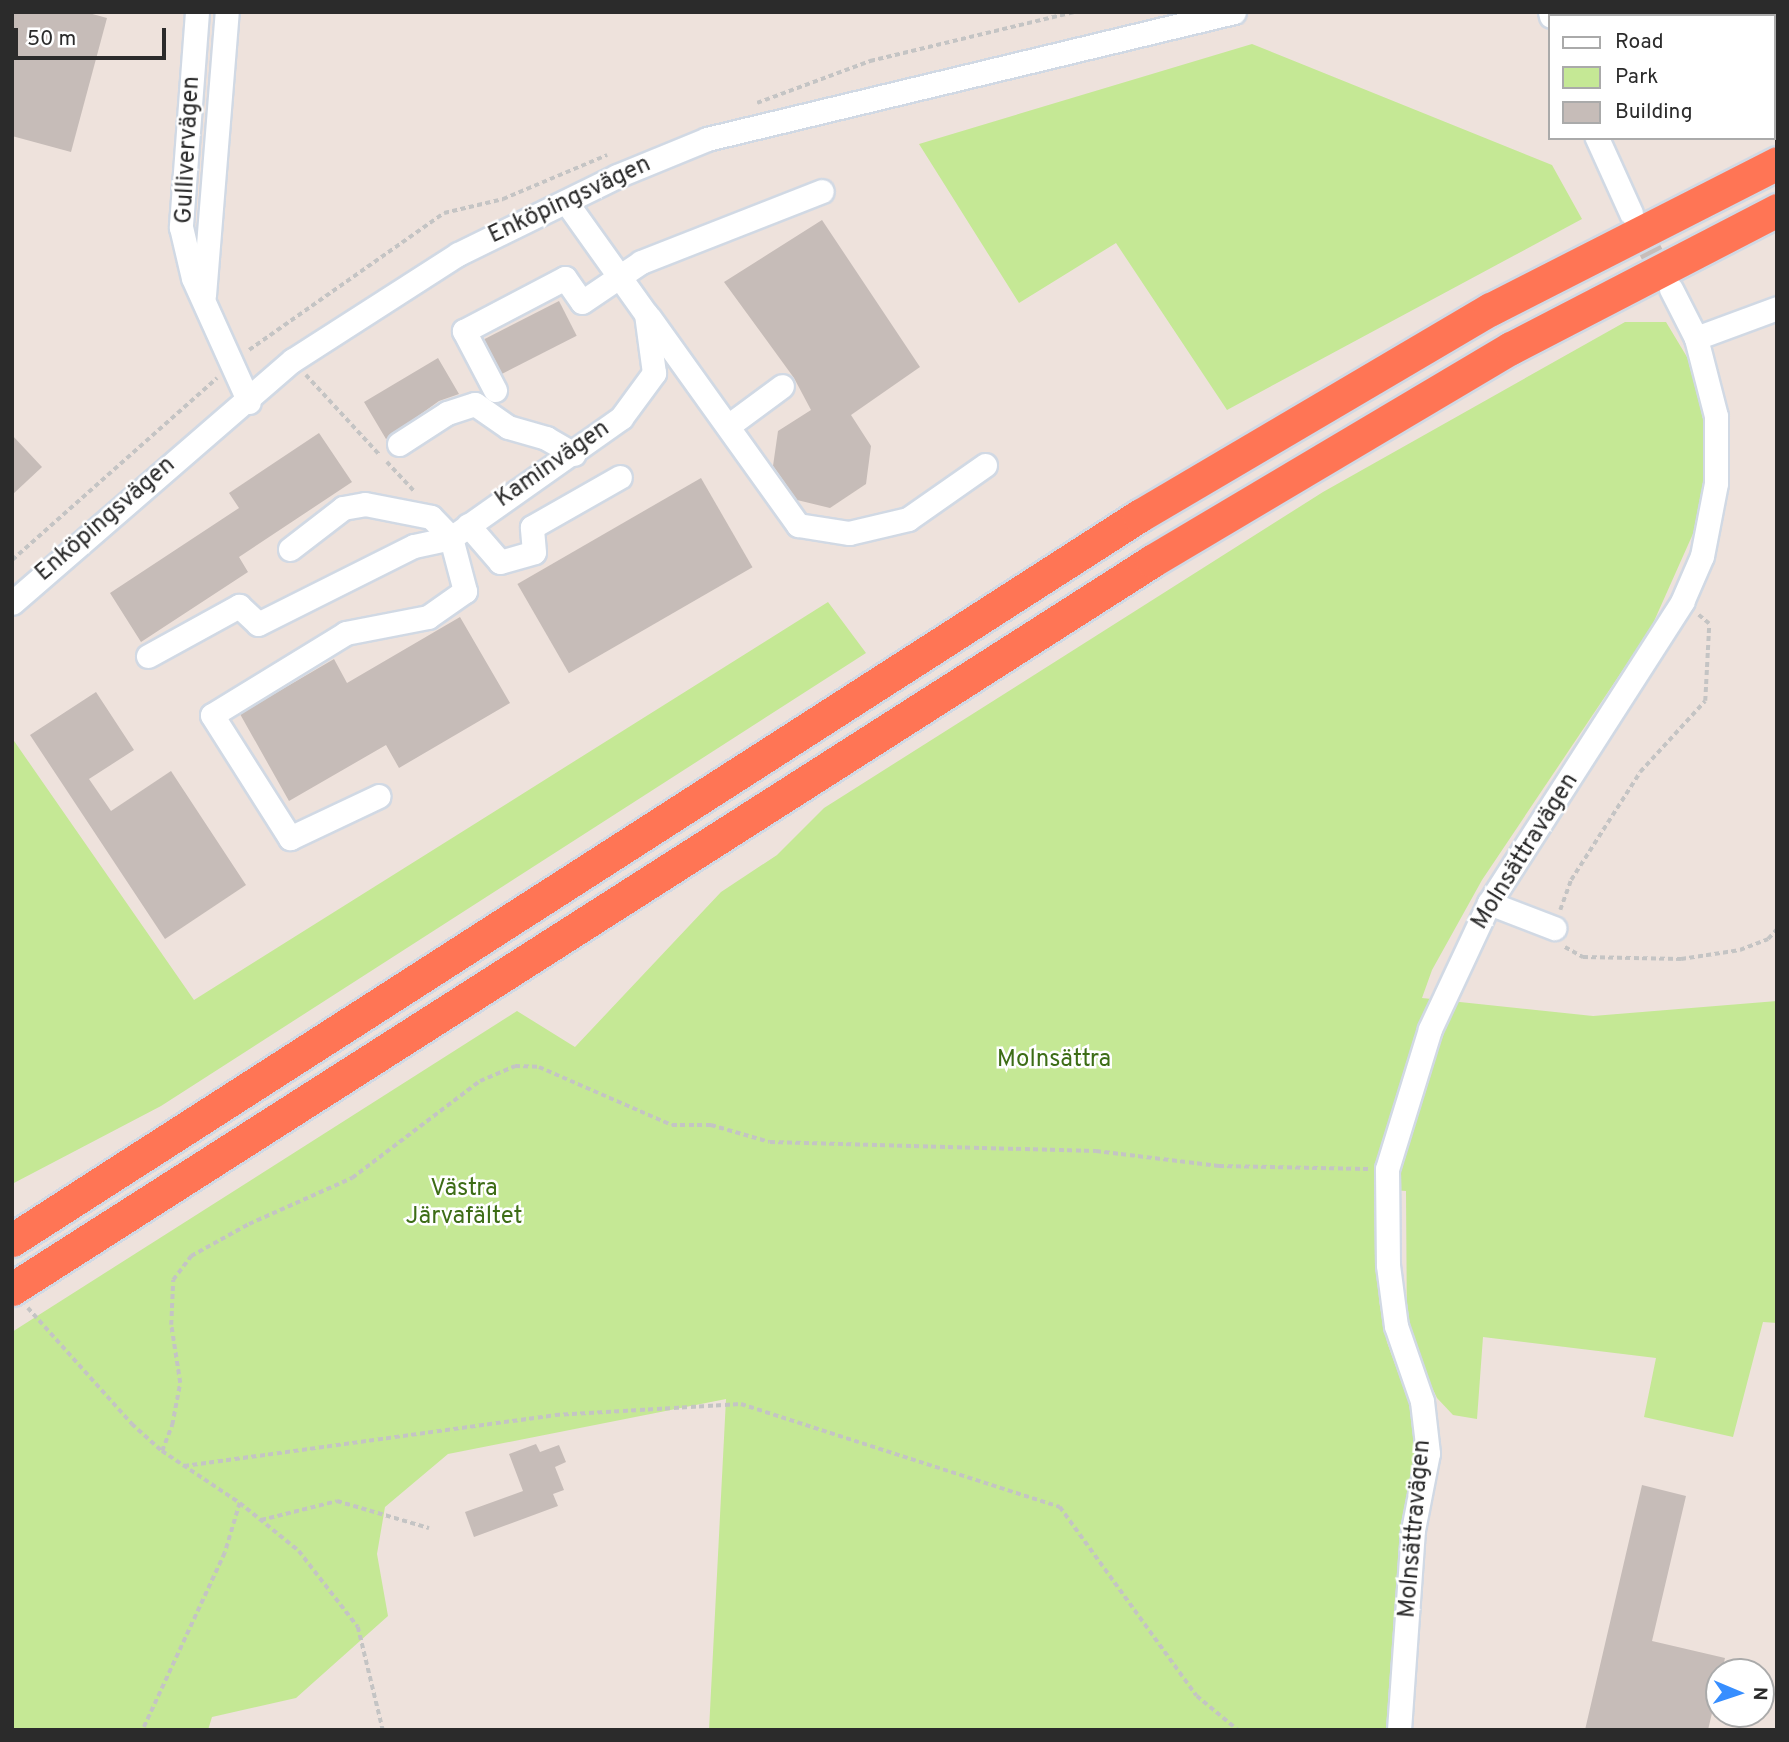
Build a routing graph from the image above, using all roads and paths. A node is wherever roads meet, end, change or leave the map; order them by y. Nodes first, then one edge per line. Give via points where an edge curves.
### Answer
1 (197, 12) edge
2 (227, 12) edge
3 (1234, 12) edge
4 (1598, 140) edge
5 (1777, 163) edge
6 (822, 191) dead end
7 (566, 202) junction
8 (1777, 210) edge
9 (1631, 214) tunnel mouth
10 (621, 278) junction
11 (1671, 289) tunnel mouth
12 (204, 305) junction
13 (1777, 308) edge
14 (646, 313) junction
15 (1696, 338) junction
16 (229, 366) junction
17 (782, 386) dead end
18 (495, 390) dead end
19 (249, 402) junction
20 (728, 426) junction
21 (398, 444) dead end
22 (574, 454) junction
23 (985, 465) dead end
24 (620, 477) dead end
25 (459, 531) junction
26 (290, 549) dead end
27 (12, 560) edge
28 (1682, 602) junction
29 (12, 603) edge
30 (148, 656) dead end
31 (379, 796) dead end
32 (1489, 902) junction
33 (1554, 928) junction
34 (1777, 929) edge
35 (1387, 1169) junction
36 (12, 1240) edge
37 (19, 1298) edge
38 (162, 1451) junction
39 (184, 1466) junction
40 (240, 1503) junction
41 (261, 1520) junction
42 (429, 1528) dead end
43 (143, 1730) edge
44 (383, 1730) edge
45 (1238, 1730) edge
46 (1399, 1730) edge

1 - 12 street, Gullivervägen via 181,227 192,278
2 - 12 street
3 - 7 street, Enköpingsvägen via 707,139
4 - 9 street
5 - 36 highway via 1491,309 1139,516
6 - 10 street via 641,262
7 - 10 street, Kaminvägen
7 - 19 street, Enköpingsvägen via 458,254 368,309 293,360
8 - 37 highway via 1511,348 1152,561
10 - 14 street, Kaminvägen
10 - 18 street via 582,302 565,278 464,331
11 - 15 street, Molnsättravägen
12 - 16 street, Gullivervägen
13 - 15 street
14 - 20 street
14 - 22 street, Kaminvägen via 654,373 621,418
15 - 28 street, Molnsättravägen via 1716,416 1716,483 1702,556
16 - 19 street, Gullivervägen
16 - 27 path
17 - 20 street
19 - 29 street, Enköpingsvägen via 131,496
20 - 23 street via 798,525 849,533 908,519
21 - 22 street via 447,413 475,404 508,427 546,438
22 - 25 street, Kaminvägen
24 - 25 street via 533,527 534,552 500,562
25 - 26 street via 431,517 365,504 343,508
25 - 30 street via 414,546 258,624 239,606
25 - 31 street via 465,591 429,617 346,633 212,715 290,838
28 - 32 street, Molnsättravägen
28 - 33 path via 1709,624 1705,701 1640,772 1570,880
32 - 33 street
32 - 35 street, Molnsättravägen via 1430,1029
33 - 34 path via 1556,941 1583,957 1629,960 1681,959 1740,950 1768,939
35 - 38 path via 1219,1166 1096,1151 770,1142 711,1125 672,1125 539,1067 515,1066 480,1081 352,1178 249,1224 191,1256 173,1280 171,1325 180,1383
35 - 46 street, Molnsättravägen via 1388,1265 1396,1326 1422,1401 1428,1453 1413,1530
37 - 38 path via 74,1365
38 - 39 path
39 - 40 path
39 - 45 path via 555,1415 741,1404 1060,1507 1197,1696
40 - 41 path
40 - 43 path via 225,1553
41 - 42 path via 337,1501
41 - 44 path via 299,1552 358,1627

